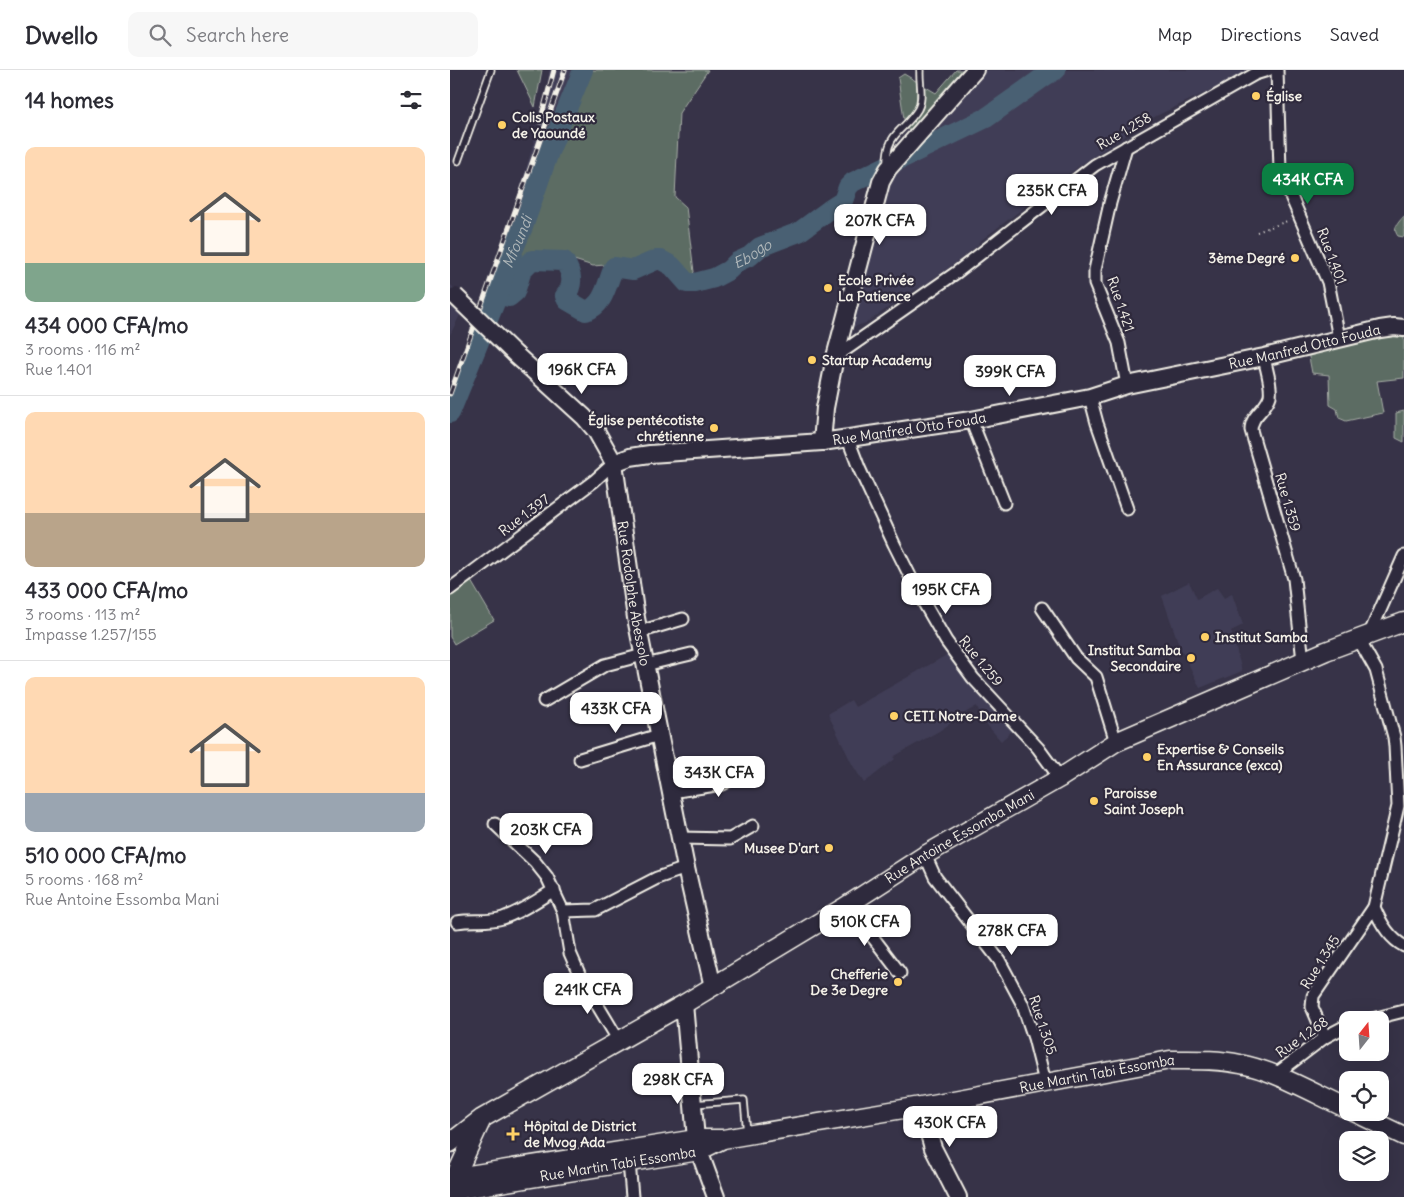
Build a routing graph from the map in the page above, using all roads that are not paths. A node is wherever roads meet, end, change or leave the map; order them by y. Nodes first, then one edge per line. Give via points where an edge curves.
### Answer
1 (491, 70) edge
2 (920, 70) edge
3 (976, 70) edge
4 (1268, 70) edge
5 (1277, 70) edge
6 (1126, 147) junction
7 (458, 161) dead end
8 (888, 169) junction
9 (453, 292) edge
10 (1404, 328) edge
11 (1339, 338) junction
12 (835, 356) junction
13 (1264, 358) junction
14 (1127, 385) junction
15 (1090, 397) junction
16 (971, 420) junction
17 (848, 439) junction
18 (822, 442) junction
19 (614, 463) junction
20 (1004, 503) dead end
21 (1127, 509) dead end
22 (1404, 556) edge
23 (450, 589) edge
24 (1042, 608) dead end
25 (683, 619) dead end
26 (1404, 622) edge
27 (639, 632) junction
28 (1364, 636) junction
29 (691, 654) dead end
30 (644, 660) junction
31 (1303, 662) junction
32 (544, 701) dead end
33 (659, 735) junction
34 (1116, 742) junction
35 (580, 760) dead end
36 (754, 767) dead end
37 (1060, 778) junction
38 (671, 792) junction
39 (495, 824) dead end
40 (753, 826) dead end
41 (680, 838) junction
42 (925, 855) junction
43 (686, 868) junction
44 (554, 890) junction
45 (1374, 906) junction
46 (843, 908) junction
47 (563, 911) junction
48 (457, 922) dead end
49 (1404, 946) edge
50 (900, 973) dead end
51 (713, 987) junction
52 (684, 1004) junction
53 (1404, 1011) edge
54 (1389, 1015) edge
55 (1339, 1029) edge
56 (1325, 1036) junction
57 (619, 1041) junction
58 (1275, 1075) junction
59 (1045, 1082) junction
60 (693, 1104) junction
61 (1339, 1105) edge
62 (922, 1106) junction
63 (481, 1119) junction
64 (1373, 1121) edge
65 (747, 1135) junction
66 (1404, 1136) edge
67 (450, 1143) edge
68 (698, 1145) junction
69 (629, 1162) junction
70 (451, 1182) edge
71 (632, 1197) edge
72 (716, 1197) edge
73 (958, 1197) edge

1 - 7 lane
2 - 8 lane via 918,108 889,145
3 - 8 street
4 - 6 street, Rue 1.258 via 1255,74
5 - 11 street, Rue 1.401 via 1280,171 1328,282
6 - 12 street, Rue 1.258 via 1095,166 957,272
6 - 14 street, Rue 1.421 via 1095,270 1096,284 1119,343
8 - 12 street via 881,182
9 - 19 street, bridge via 584,417
10 - 11 street, Rue Manfred Otto Fouda via 1380,329
11 - 13 street, Rue Manfred Otto Fouda
12 - 18 street
13 - 14 street, Rue Manfred Otto Fouda
13 - 31 street, Rue 1.359 via 1270,396 1253,418 1251,430 1294,579
14 - 15 street, Rue Manfred Otto Fouda
15 - 16 street, Rue Manfred Otto Fouda
15 - 21 street
16 - 17 street, Rue Manfred Otto Fouda
16 - 20 street
17 - 18 street, Rue Manfred Otto Fouda
17 - 37 street, Rue 1.259 via 894,544 946,642
18 - 19 street, Rue Manfred Otto Fouda via 650,454
19 - 23 street, Rue 1.397
19 - 27 street, Rue Rodolphe Abessolo
22 - 28 street
24 - 34 street via 1076,658 1096,677
25 - 27 street
26 - 28 main road, Rue Antoine Essomba Mani
27 - 30 street, Rue Rodolphe Abessolo
28 - 31 main road, Rue Antoine Essomba Mani
28 - 45 street via 1394,737 1397,764 1398,806
29 - 30 street
30 - 32 street via 605,666
30 - 33 street, Rue Rodolphe Abessolo
31 - 34 main road, Rue Antoine Essomba Mani
33 - 35 street
33 - 38 street, Rue Rodolphe Abessolo
34 - 37 main road, Rue Antoine Essomba Mani
36 - 38 street via 722,784
37 - 42 main road, Rue Antoine Essomba Mani
38 - 41 street, Rue Rodolphe Abessolo
39 - 44 street via 535,862
40 - 41 street via 730,840
41 - 43 street, Rue Rodolphe Abessolo
42 - 46 main road, Rue Antoine Essomba Mani
42 - 59 street, Rue 1.305 via 935,877 999,960 1022,1003
43 - 47 street via 657,878 595,910
43 - 51 street, Rue Rodolphe Abessolo
44 - 47 street
44 - 48 street via 502,918
45 - 49 street via 1394,941
45 - 56 street, Rue 1.345 via 1314,996 1312,1007
46 - 50 street via 862,923
46 - 51 main road, Rue Antoine Essomba Mani
47 - 57 street via 570,953
51 - 52 main road, Rue Antoine Essomba Mani
52 - 57 main road, Rue Antoine Essomba Mani
52 - 60 street
53 - 54 street
55 - 56 street, Rue 1.268
56 - 58 street, Rue 1.268
57 - 63 main road, Rue Antoine Essomba Mani
58 - 59 main road, Rue Martin Tabi Essomba via 1241,1064 1170,1060
58 - 61 main road, Rue Martin Tabi Essomba
59 - 62 main road, Rue Martin Tabi Essomba
60 - 65 lane via 744,1100
60 - 68 street
62 - 65 main road, Rue Martin Tabi Essomba
62 - 73 street via 932,1148
63 - 67 main road, Rue Antoine Essomba Mani
63 - 70 main road
64 - 66 main road
65 - 68 main road, Rue Martin Tabi Essomba
68 - 69 main road, Rue Martin Tabi Essomba
68 - 70 main road, Rue Martin Tabi Essomba
68 - 72 street
69 - 70 main road, Rue Martin Tabi Essomba
69 - 71 street

